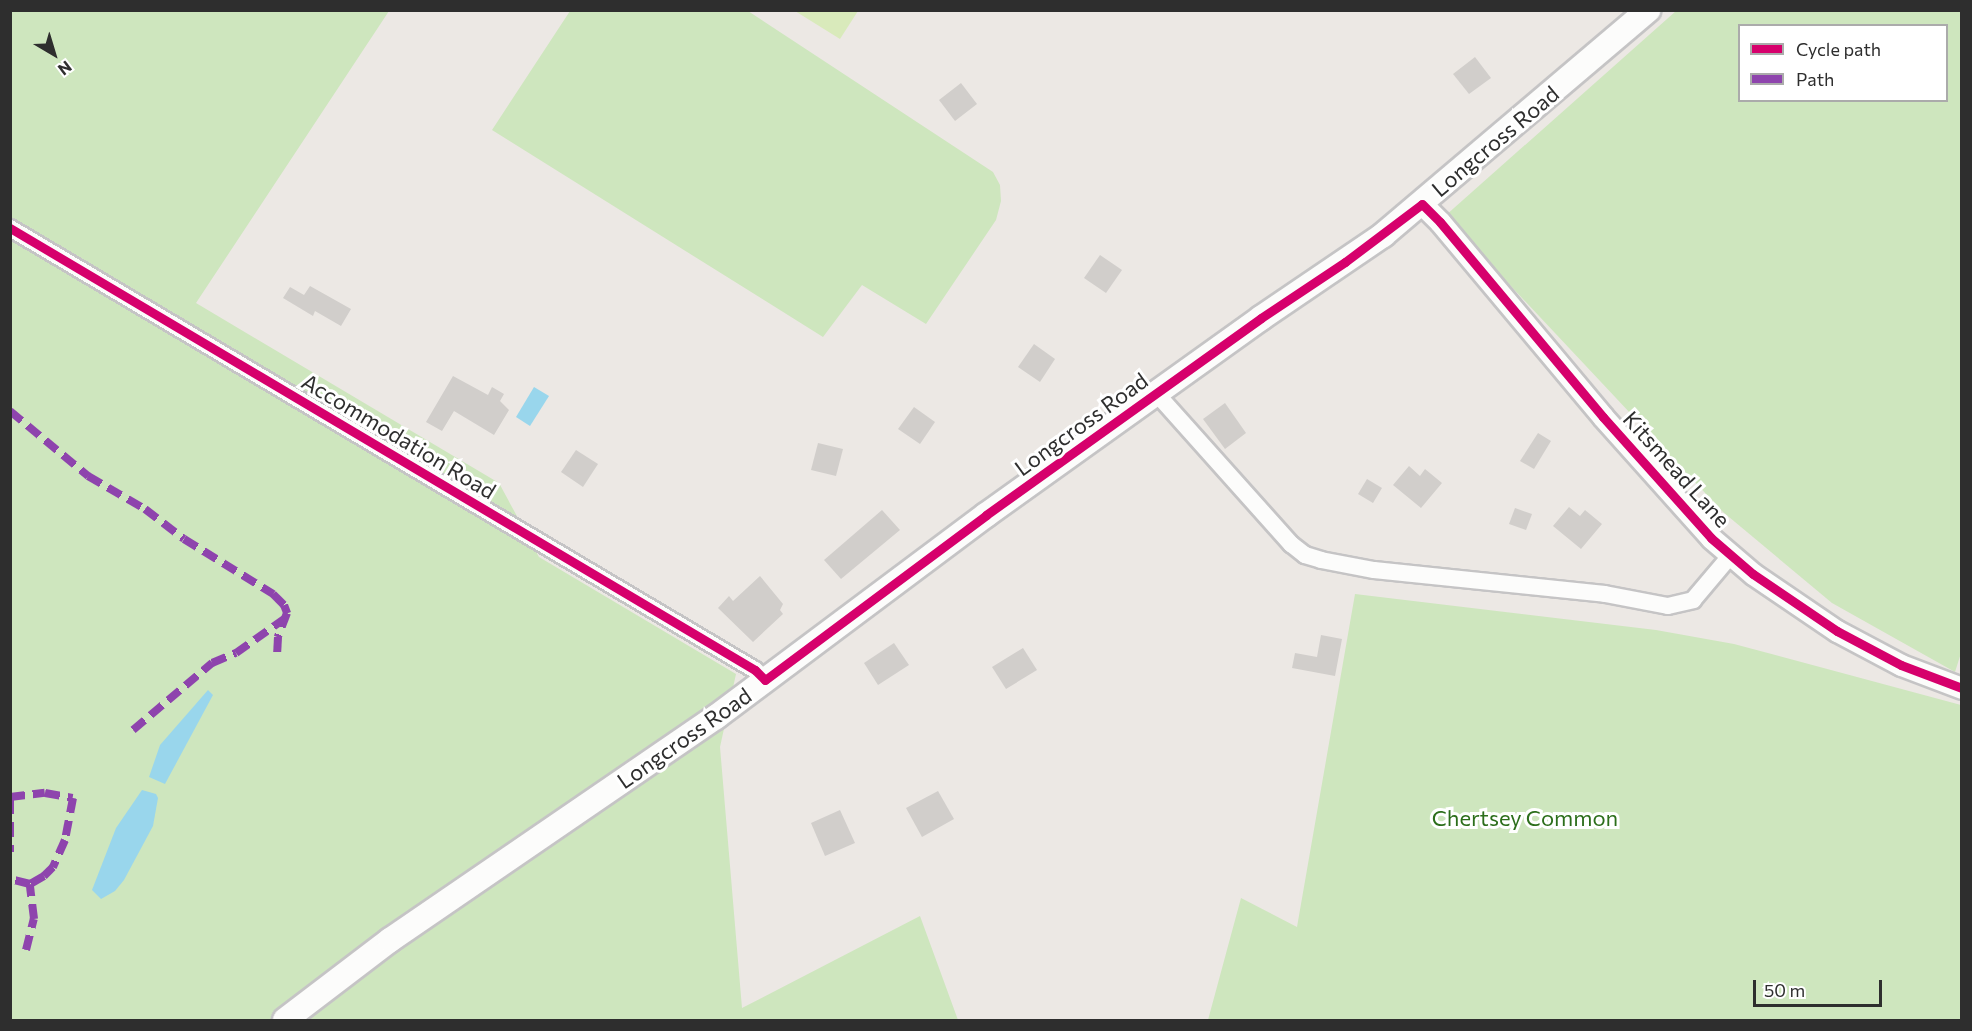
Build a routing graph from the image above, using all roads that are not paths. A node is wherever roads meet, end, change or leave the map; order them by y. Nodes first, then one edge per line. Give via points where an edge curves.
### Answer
1 (1648, 10) edge
2 (1422, 204) junction
3 (10, 228) edge
4 (1156, 393) junction
5 (1731, 555) junction
6 (765, 680) junction
7 (1962, 688) edge
8 (285, 1020) edge

1 - 2 main road, Longcross Road
2 - 4 main road, Longcross Road
2 - 5 street, Kitsmead Lane via 1669,493
3 - 6 street, Accommodation Road
4 - 5 street, Kitsmead Lane via 1291,544 1305,555 1321,560 1374,570 1605,594 1668,606 1692,600
4 - 6 main road, Longcross Road
5 - 7 street, Kitsmead Lane via 1752,574 1837,632 1901,665
6 - 8 main road, Longcross Road via 390,940

